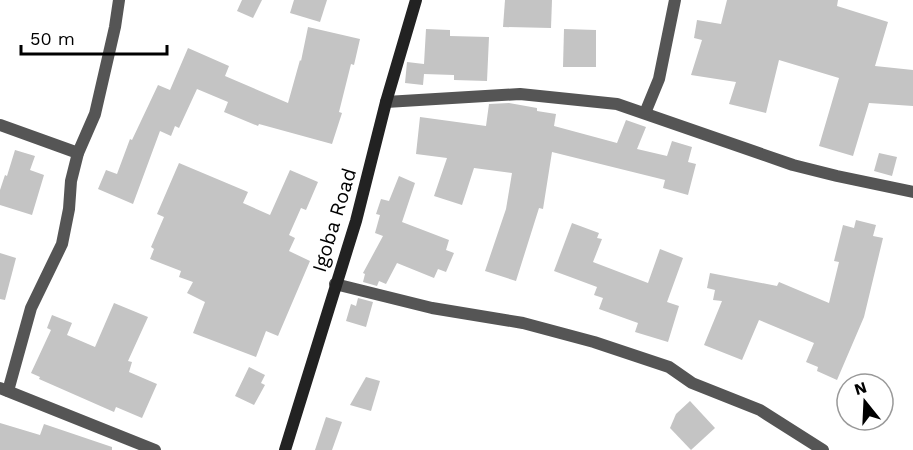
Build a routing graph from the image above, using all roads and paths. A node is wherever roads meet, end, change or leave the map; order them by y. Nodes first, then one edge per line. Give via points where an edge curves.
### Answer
1 (119, 0) edge
2 (416, 0) edge
3 (675, 0) edge
4 (386, 102) junction
5 (645, 113) junction
6 (0, 125) edge
7 (78, 153) junction
8 (913, 192) edge
9 (335, 284) junction
10 (4, 390) edge
11 (808, 445) edge
12 (155, 450) edge
13 (285, 450) edge
14 (823, 450) edge

1 - 7 street via 95,114
2 - 4 street, Igoba Road
3 - 5 street via 659,79
4 - 5 street via 520,94 617,104
4 - 9 street, Igoba Road via 359,210
5 - 8 street via 793,165
6 - 7 street
7 - 10 street via 62,244 32,308
9 - 11 street via 432,308 523,322 669,367 692,383 760,410
9 - 13 street, Igoba Road
10 - 12 street
11 - 14 street

